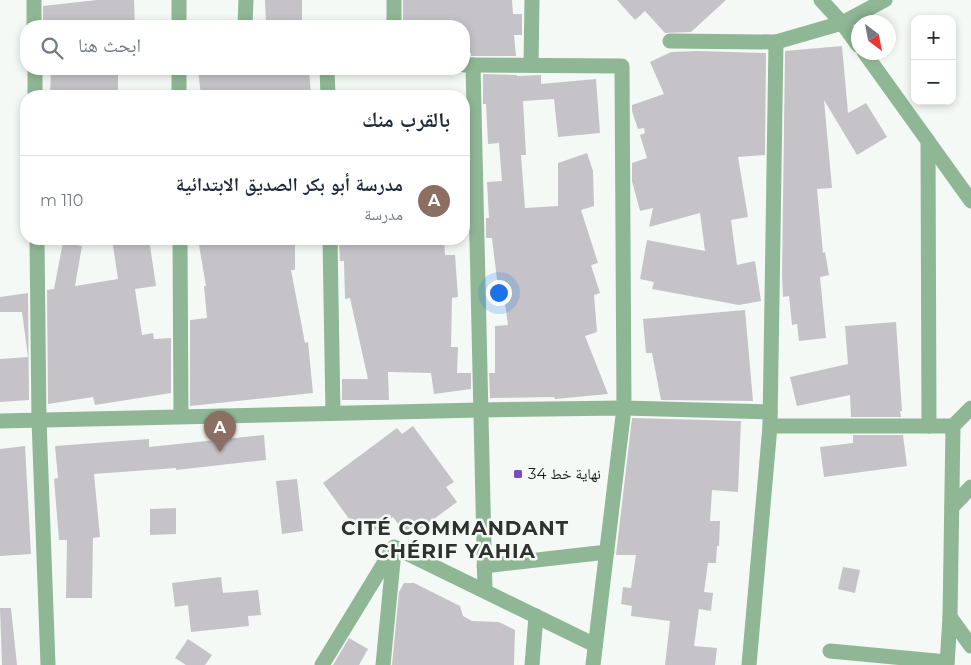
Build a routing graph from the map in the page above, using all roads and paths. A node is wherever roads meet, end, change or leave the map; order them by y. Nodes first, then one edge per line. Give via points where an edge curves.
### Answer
1 (34, 0) edge
2 (179, 0) edge
3 (246, 0) edge
4 (394, 0) edge
5 (532, 0) edge
6 (821, 0) edge
7 (885, 0) edge
8 (34, 20) edge
9 (179, 20) edge
10 (246, 20) edge
11 (394, 20) edge
12 (842, 23) junction
13 (851, 35) edge
14 (670, 41) dead end
15 (776, 42) junction
16 (870, 60) edge
17 (470, 65) edge
18 (531, 65) junction
19 (34, 75) edge
20 (179, 75) edge
21 (327, 75) edge
22 (468, 75) edge
23 (35, 90) edge
24 (179, 90) edge
25 (328, 90) edge
26 (469, 90) edge
27 (470, 122) edge
28 (928, 141) junction
29 (971, 201) edge
30 (36, 245) edge
31 (180, 245) edge
32 (330, 245) edge
33 (624, 408) junction
34 (971, 408) edge
35 (480, 410) junction
36 (333, 413) junction
37 (181, 416) junction
38 (770, 419) junction
39 (39, 420) junction
40 (0, 421) edge
41 (929, 426) junction
42 (953, 426) junction
43 (971, 487) edge
44 (952, 507) junction
45 (394, 547) junction
46 (607, 552) junction
47 (484, 566) junction
48 (485, 591) junction
49 (536, 616) junction
50 (950, 617) junction
51 (596, 644) junction
52 (971, 646) edge
53 (830, 651) dead end
54 (947, 663) edge
55 (48, 665) edge
56 (322, 665) edge
57 (383, 665) edge
58 (532, 665) edge
59 (593, 665) edge
60 (749, 665) edge

1 - 8 street
2 - 9 street
3 - 10 street
4 - 11 street
5 - 18 street
6 - 12 street
7 - 12 street
12 - 13 street
12 - 15 street
14 - 15 street
15 - 38 street
16 - 28 street
17 - 18 street
18 - 33 street via 622,66
19 - 23 street
20 - 24 street
21 - 25 street
22 - 26 street
27 - 35 street
28 - 29 street
28 - 41 street
30 - 39 street
31 - 37 street
32 - 36 street
33 - 35 street
33 - 38 street
33 - 46 street
34 - 42 street
35 - 36 street
35 - 47 street
36 - 37 street
37 - 39 street
38 - 41 street
38 - 60 street
39 - 40 street
39 - 55 street
41 - 42 street
42 - 44 street
43 - 44 street
44 - 50 street
45 - 48 street
45 - 56 street
45 - 57 street
46 - 47 street
46 - 51 street
47 - 48 street
48 - 49 street
49 - 51 street
49 - 58 street
50 - 52 street
50 - 54 street
51 - 59 street
53 - 54 street

